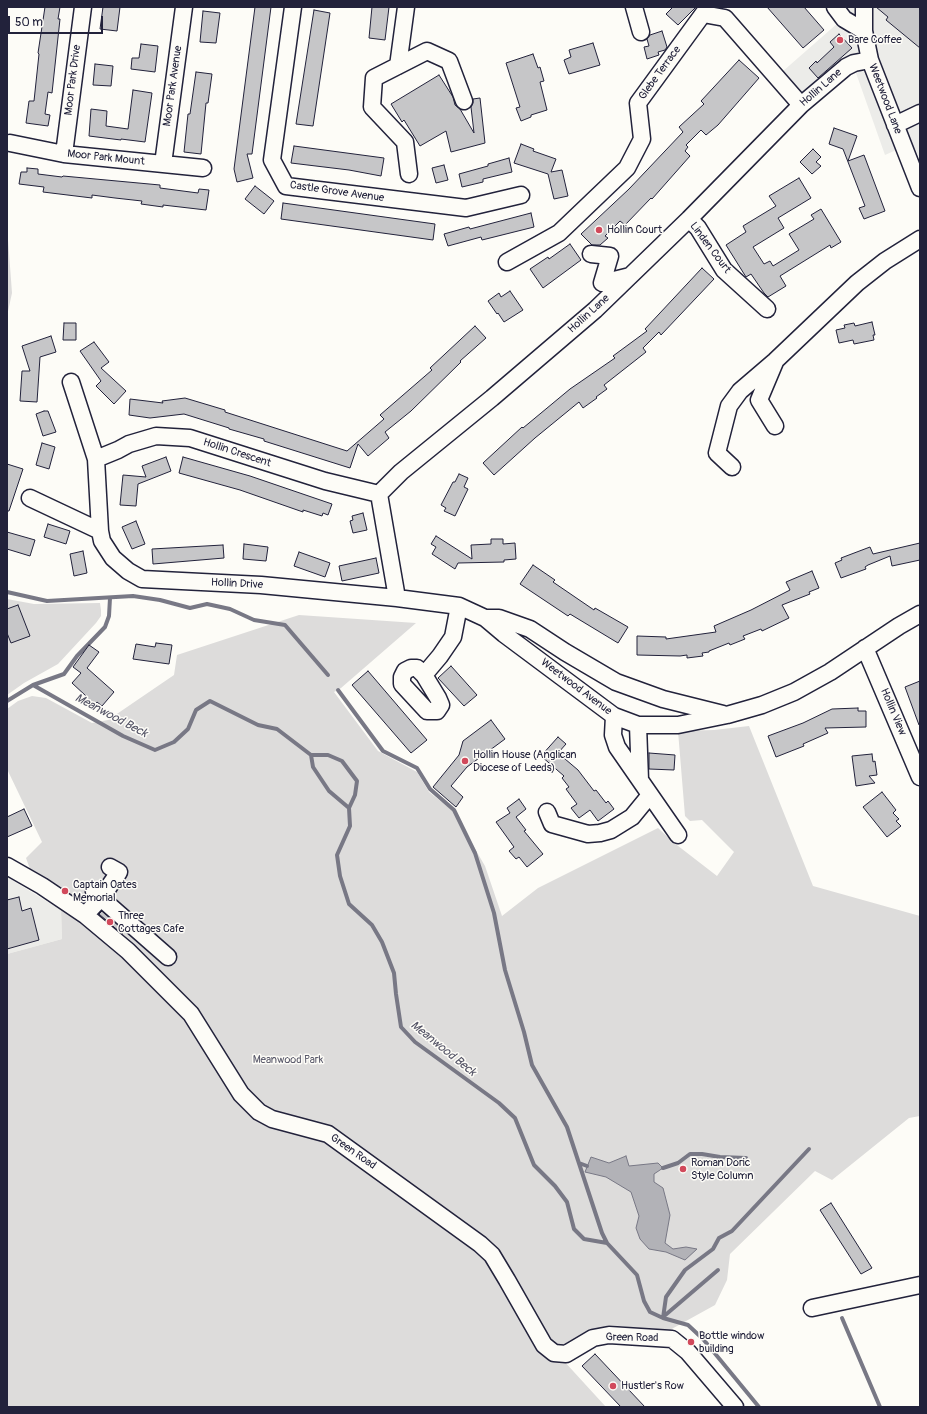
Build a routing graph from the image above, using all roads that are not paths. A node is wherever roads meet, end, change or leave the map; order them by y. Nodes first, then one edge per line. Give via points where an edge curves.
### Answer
1 (83, 7) edge
2 (184, 7) edge
3 (293, 7) edge
4 (406, 7) edge
5 (634, 7) edge
6 (835, 7) edge
7 (864, 7) edge
8 (864, 31) junction
9 (641, 32) dead end
10 (398, 59) junction
11 (870, 60) junction
12 (464, 101) dead end
13 (801, 105) junction
14 (920, 113) edge
15 (894, 125) junction
16 (10, 143) dead end
17 (64, 154) junction
18 (163, 164) junction
19 (203, 168) dead end
20 (409, 174) dead end
21 (920, 188) edge
22 (521, 195) dead end
23 (688, 219) junction
24 (920, 239) edge
25 (591, 254) dead end
26 (507, 262) dead end
27 (630, 276) junction
28 (767, 309) dead end
29 (776, 361) junction
30 (71, 382) dead end
31 (775, 426) dead end
32 (96, 460) junction
33 (732, 466) dead end
34 (379, 494) junction
35 (30, 498) dead end
36 (100, 531) junction
37 (397, 598) junction
38 (459, 606) junction
39 (920, 614) edge
40 (485, 618) junction
41 (865, 648) junction
42 (424, 675) dead end
43 (727, 715) junction
44 (614, 716) junction
45 (638, 725) junction
46 (920, 777) edge
47 (640, 780) junction
48 (650, 795) junction
49 (547, 812) dead end
50 (678, 835) dead end
51 (7, 866) edge
52 (110, 867) dead end
53 (97, 895) junction
54 (85, 915) junction
55 (168, 957) dead end
56 (920, 1285) edge
57 (812, 1308) dead end
58 (735, 1407) edge

1 - 17 street, Moor Park Drive
2 - 18 street, Moor Park Avenue
3 - 22 street, Castle Grove Avenue via 272,160 286,186 466,208
4 - 10 street
5 - 9 street
6 - 8 street via 844,19
7 - 8 street, Weetwood Lane
8 - 11 street, Weetwood Lane
10 - 12 street via 428,51 449,61
10 - 20 street via 374,78 372,108 405,142
11 - 13 street, Hollin Lane via 854,63 846,68
11 - 15 street, Weetwood Lane
13 - 23 street, Hollin Lane
13 - 26 street, Glebe Terrace via 725,18 703,14 638,103 642,139 627,168 559,233
14 - 15 street
15 - 21 street, Weetwood Lane
16 - 17 street, Moor Park Mount
17 - 18 street, Moor Park Mount
18 - 19 street, Moor Park Mount
23 - 27 street, Hollin Lane
23 - 28 street, Linden Court via 698,228 724,270
24 - 29 street via 885,261 857,283
25 - 27 street via 610,256 602,283
27 - 34 street, Hollin Lane via 595,310 401,472
29 - 31 street via 759,400
29 - 33 street via 740,391 729,406 717,453
30 - 32 street, Hollin Drive
32 - 34 street, Hollin Crescent via 129,444 156,436 190,438 325,481
32 - 36 street, Hollin Drive
34 - 37 street
35 - 36 street
36 - 37 street, Hollin Drive via 102,541 113,558 142,579 262,585
37 - 38 street, Weetwood Avenue
38 - 40 street, Weetwood Avenue
38 - 42 street via 454,637
39 - 41 street, Weetwood Avenue
40 - 43 street, Weetwood Avenue via 499,618 530,629 616,682 663,699
40 - 44 street, Weetwood Avenue
41 - 43 street, Weetwood Avenue via 794,692
41 - 46 street, Hollin View
43 - 45 street, Weetwood Avenue via 678,725
44 - 45 street, Weetwood Avenue
44 - 47 street via 613,735
45 - 47 street
47 - 48 street
48 - 49 street via 632,817 611,830 600,833 588,834 552,824
48 - 50 street
51 - 54 street, Green Road
52 - 53 street via 119,872
53 - 54 street
53 - 55 street
54 - 58 street, Green Road via 128,951 191,1014 241,1094 259,1112 328,1134 492,1255 544,1345 554,1353 566,1354 593,1338 609,1335 672,1339 688,1352
56 - 57 street

